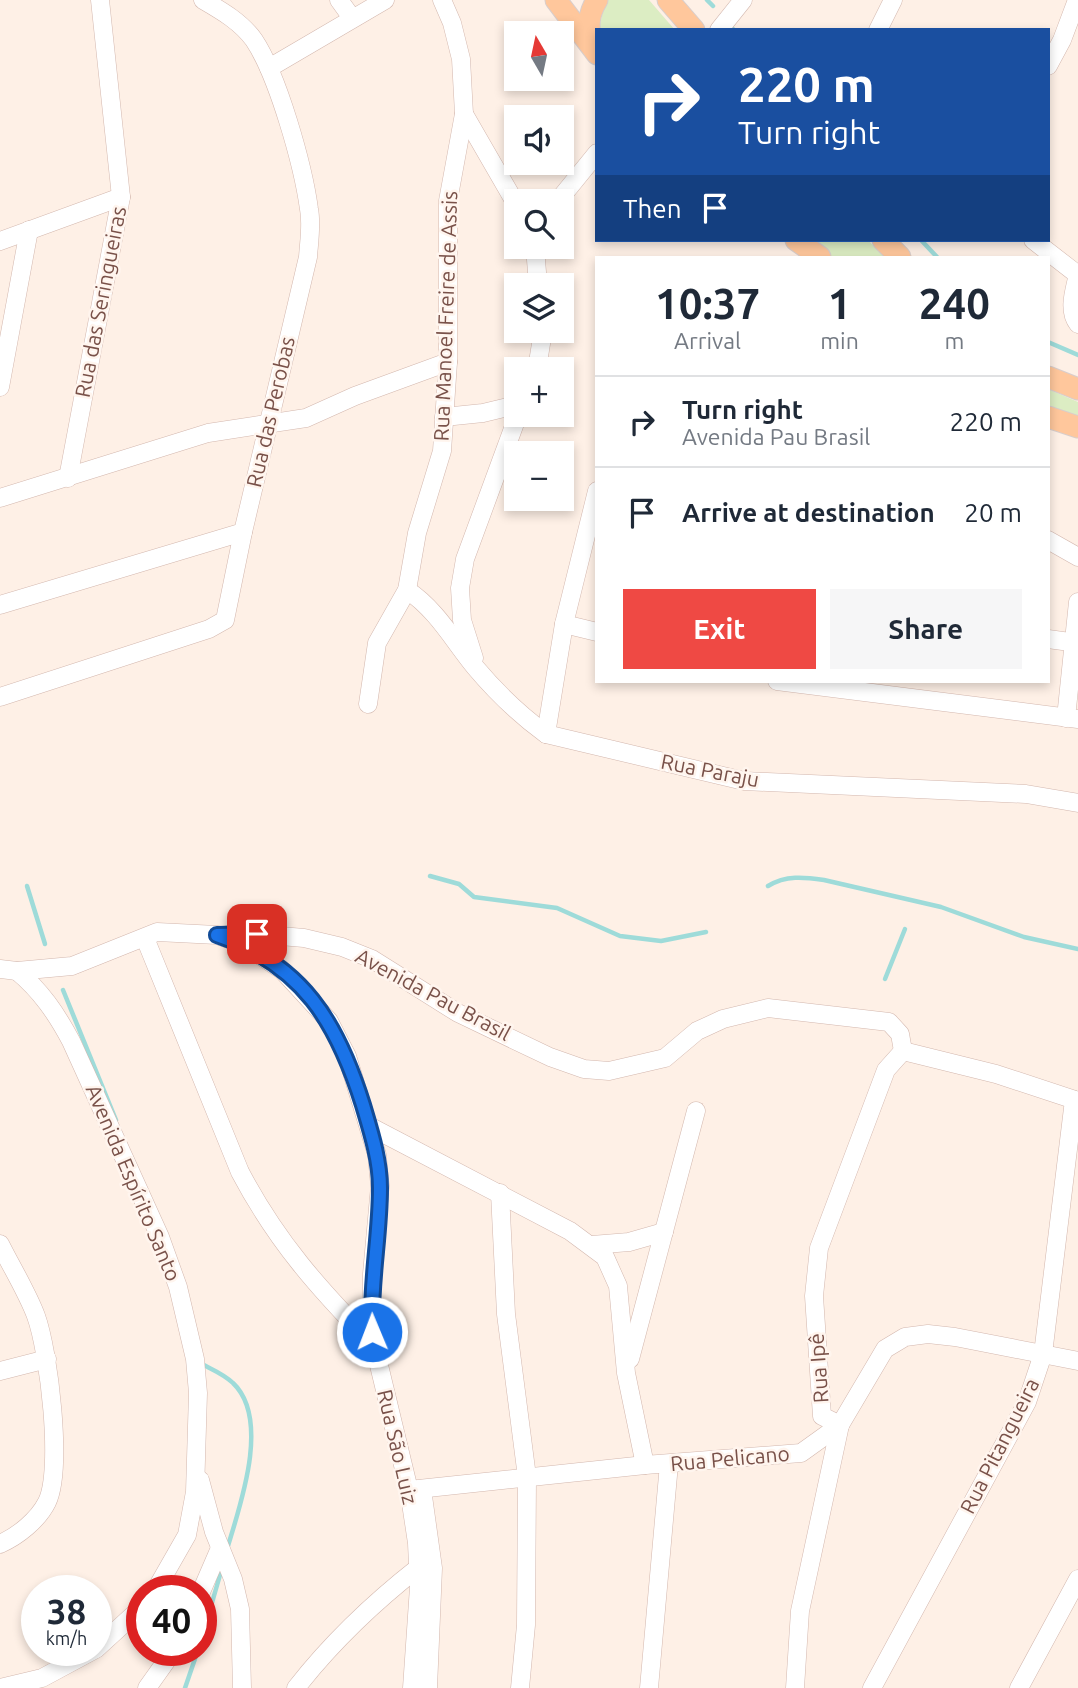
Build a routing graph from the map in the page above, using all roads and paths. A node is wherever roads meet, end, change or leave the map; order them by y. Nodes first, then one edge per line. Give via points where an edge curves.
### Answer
1 (100, 0) edge
2 (203, 0) edge
3 (338, 0) edge
4 (385, 0) edge
5 (442, 0) edge
6 (556, 0) edge
7 (597, 0) edge
8 (668, 0) edge
9 (893, 0) edge
10 (1077, 0) edge
11 (734, 4) edge
12 (352, 18) junction
13 (692, 28) edge
14 (720, 28) edge
15 (879, 28) edge
16 (595, 49) edge
17 (595, 51) edge
18 (1050, 62) edge
19 (270, 68) junction
20 (464, 114) junction
21 (595, 155) edge
22 (507, 189) edge
23 (568, 189) edge
24 (121, 197) junction
25 (29, 230) junction
26 (0, 241) edge
27 (799, 242) edge
28 (885, 242) edge
29 (1035, 242) edge
30 (819, 256) edge
31 (899, 256) edge
32 (1078, 274) edge
33 (1078, 324) edge
34 (449, 362) junction
35 (1050, 378) edge
36 (0, 387) edge
37 (1078, 389) edge
38 (504, 408) edge
39 (444, 416) junction
40 (1050, 418) edge
41 (268, 423) junction
42 (514, 427) edge
43 (1078, 427) edge
44 (68, 478) junction
45 (0, 498) edge
46 (593, 523) edge
47 (243, 532) junction
48 (1050, 541) edge
49 (1078, 557) edge
50 (407, 590) junction
51 (1078, 602) edge
52 (0, 605) edge
53 (564, 624) junction
54 (595, 632) edge
55 (1050, 639) edge
56 (1076, 643) edge
57 (477, 668) junction
58 (794, 683) edge
59 (0, 697) edge
60 (368, 704) dead end
61 (1072, 718) edge
62 (546, 734) junction
63 (1078, 803) edge
64 (217, 935) junction
65 (145, 938) junction
66 (8, 970) edge
67 (903, 1051) junction
68 (1076, 1101) edge
69 (696, 1111) dead end
70 (369, 1126) junction
71 (500, 1193) junction
72 (664, 1232) junction
73 (0, 1244) edge
74 (592, 1245) junction
75 (6, 1271) edge
76 (374, 1345) junction
77 (1043, 1354) junction
78 (47, 1359) junction
79 (1078, 1361) edge
80 (0, 1371) edge
81 (626, 1373) junction
82 (840, 1426) junction
83 (669, 1464) junction
84 (645, 1465) junction
85 (197, 1470) junction
86 (527, 1477) junction
87 (415, 1490) junction
88 (0, 1544) edge
89 (220, 1548) junction
90 (419, 1567) junction
91 (164, 1575) edge
92 (208, 1575) edge
93 (1078, 1579) edge
94 (126, 1623) edge
95 (112, 1637) edge
96 (64, 1666) edge
97 (163, 1666) edge
98 (0, 1688) edge
99 (147, 1688) edge
100 (242, 1688) edge
101 (296, 1688) edge
102 (412, 1688) edge
103 (428, 1688) edge
104 (520, 1688) edge
105 (649, 1688) edge
106 (795, 1688) edge
107 (872, 1688) edge
108 (1019, 1688) edge

1 - 24 street, Rua das Seringueiras
2 - 19 street, Rua das Perobas via 233,18 253,39
3 - 12 street
4 - 12 street
5 - 20 street, Rua Manoel Freire de Assis via 461,59
6 - 17 main road
7 - 16 main road via 588,19
8 - 13 main road
9 - 15 street
10 - 18 street
11 - 14 street
12 - 19 street
19 - 41 street, Rua das Perobas via 302,170 310,212 308,257
20 - 22 street
20 - 34 street, Rua Manoel Freire de Assis via 448,201
21 - 23 street
24 - 25 street
24 - 44 street, Rua das Seringueiras
25 - 26 street
25 - 36 street
27 - 30 main road
28 - 31 main road
29 - 32 street
32 - 33 street via 1072,306
34 - 39 street, Rua Manoel Freire de Assis
34 - 41 street via 306,418
35 - 37 main road
38 - 39 street
39 - 50 street, Rua Manoel Freire de Assis via 439,468 417,533
40 - 43 main road
41 - 44 street via 208,433
41 - 47 street, Rua das Perobas
42 - 57 street via 461,578 463,620
44 - 45 street
46 - 53 street
47 - 52 street
47 - 59 street, Rua das Perobas via 225,620
48 - 49 street
50 - 57 street, Rua Paraju via 430,609
50 - 60 street, Rua Manoel Freire de Assis via 377,643
51 - 56 street
53 - 54 street
53 - 62 street
55 - 56 street
56 - 61 street
57 - 62 street, Rua Paraju via 525,719
58 - 61 street
62 - 63 street, Rua Paraju via 744,782 1026,794
64 - 65 street, Rua São Luiz via 157,932
64 - 67 street, Avenida Pau Brasil via 304,938 342,947 372,958 458,1013 584,1069 609,1071 665,1058 697,1031 768,1008 889,1021 900,1034
64 - 70 street, Rua São Luiz via 243,944 282,970 329,1021 347,1056
65 - 66 street, Rua São Luiz via 72,966
65 - 76 street via 257,1206 322,1292
66 - 85 street, Avenida Espírito Santo via 36,987 55,1012 160,1237 178,1286 195,1359
67 - 68 street via 996,1074
67 - 82 street, Rua Ipê via 886,1070 819,1248 814,1296 822,1416
68 - 77 street, Rua Pitangueira
69 - 72 street
70 - 71 street
70 - 76 street, Rua São Luiz via 380,1186 372,1274
71 - 74 street
71 - 86 street via 503,1273
72 - 74 street via 629,1242
72 - 81 street
73 - 75 street
74 - 81 street via 605,1257 618,1286
75 - 78 street via 36,1316
76 - 87 street, Rua São Luiz
77 - 79 street, Rua Pelicano
77 - 82 street, Rua Pelicano via 955,1337 905,1337 885,1349
77 - 107 street, Rua Pitangueira via 1027,1402
78 - 80 street
78 - 88 street via 54,1446 51,1491 32,1522
81 - 84 street
82 - 83 street, Rua Pelicano via 801,1453
82 - 106 street, Rua Ipê via 800,1611
83 - 84 street, Rua Pelicano
83 - 105 street
84 - 86 street, Rua Pelicano
85 - 89 street
85 - 91 street, Avenida Espírito Santo via 187,1535
86 - 87 street, Rua Pelicano
86 - 104 street via 526,1625
87 - 90 street, Rua São Luiz
87 - 103 street, Rua São Luiz via 433,1568
89 - 92 street
89 - 100 street via 240,1609
90 - 101 street via 339,1637
90 - 102 street, Rua São Luiz
93 - 108 street
94 - 95 street
96 - 98 street via 42,1678
97 - 99 street

